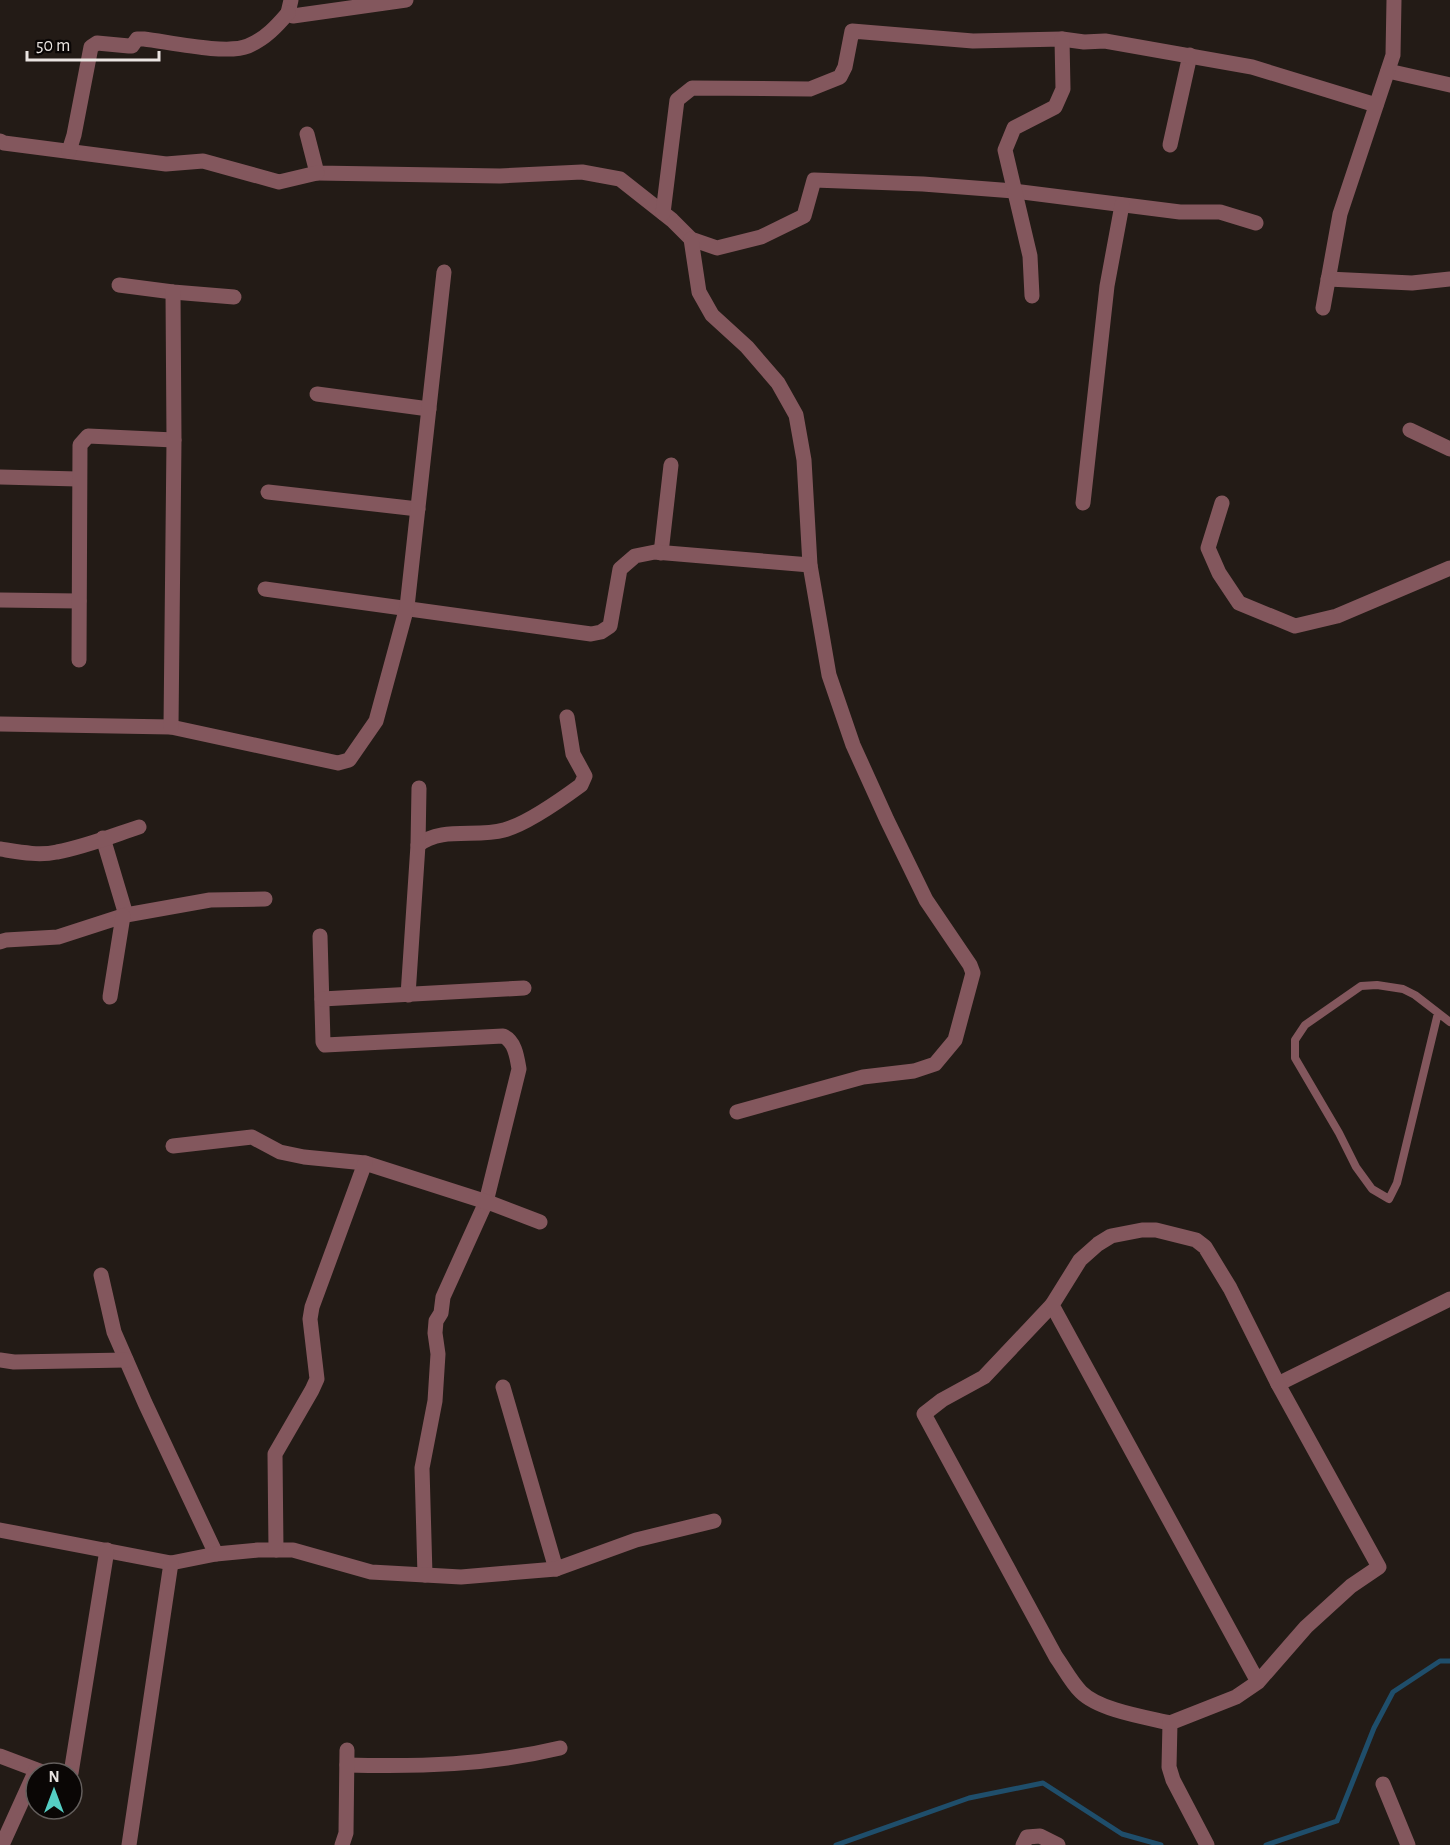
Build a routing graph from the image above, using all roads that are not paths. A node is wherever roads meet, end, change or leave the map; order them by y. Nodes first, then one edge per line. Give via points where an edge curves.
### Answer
1 (406, 0) edge
2 (1394, 0) edge
3 (290, 6) edge
4 (1062, 39) junction
5 (1190, 55) junction
6 (1388, 71) junction
7 (1450, 85) edge
8 (1376, 105) junction
9 (307, 135) dead end
10 (0, 141) edge
11 (1170, 145) dead end
12 (69, 151) junction
13 (317, 173) junction
14 (1014, 191) junction
15 (1122, 205) junction
16 (663, 213) junction
17 (1256, 223) dead end
18 (690, 239) junction
19 (444, 272) dead end
20 (1328, 279) junction
21 (1450, 279) edge
22 (119, 285) dead end
23 (173, 292) junction
24 (1032, 296) dead end
25 (234, 297) dead end
26 (1323, 308) dead end
27 (317, 394) dead end
28 (429, 409) junction
29 (1410, 430) dead end
30 (174, 440) junction
31 (1450, 449) edge
32 (671, 465) dead end
33 (0, 477) edge
34 (78, 479) junction
35 (268, 492) dead end
36 (1083, 503) dead end
37 (1222, 503) dead end
38 (418, 509) junction
39 (661, 553) junction
40 (810, 565) junction
41 (1450, 568) edge
42 (265, 589) dead end
43 (0, 600) edge
44 (79, 601) junction
45 (407, 607) junction
46 (79, 660) dead end
47 (567, 717) dead end
48 (0, 724) edge
49 (171, 727) junction
50 (419, 788) dead end
51 (139, 827) dead end
52 (104, 838) junction
53 (418, 845) junction
54 (0, 849) edge
55 (266, 899) dead end
56 (124, 915) junction
57 (320, 936) dead end
58 (0, 942) edge
59 (524, 988) dead end
60 (408, 994) junction
61 (110, 998) dead end
62 (322, 999) junction
63 (1438, 1013) junction
64 (1450, 1022) edge
65 (737, 1112) dead end
66 (173, 1146) dead end
67 (365, 1163) junction
68 (486, 1202) junction
69 (540, 1222) dead end
70 (101, 1275) dead end
71 (1450, 1299) edge
72 (1052, 1305) junction
73 (0, 1360) edge
74 (126, 1360) junction
75 (1278, 1384) junction
76 (503, 1387) dead end
77 (714, 1521) dead end
78 (0, 1530) edge
79 (107, 1550) junction
80 (276, 1550) junction
81 (216, 1554) junction
82 (171, 1563) junction
83 (556, 1569) junction
84 (424, 1575) junction
85 (1258, 1682) junction
86 (1170, 1724) junction
87 (560, 1748) dead end
88 (0, 1756) edge
89 (73, 1761) edge
90 (24, 1765) edge
91 (1383, 1784) dead end
92 (24, 1802) edge
93 (1204, 1839) edge
94 (2, 1845) edge
95 (129, 1845) edge
96 (342, 1845) edge
97 (1023, 1845) edge
98 (1058, 1845) edge
99 (1408, 1845) edge

1 - 3 street via 293,16
2 - 6 street via 1393,55
3 - 12 street via 271,32 248,46 212,48 137,39 129,46 91,47
4 - 5 street via 1105,40
4 - 14 street via 1063,89 1055,107 1014,128 1005,150
4 - 16 street via 973,40 852,31 840,77 810,89 692,88 677,100
5 - 8 street via 1252,67
5 - 11 street
6 - 7 street
6 - 8 street
8 - 20 street via 1340,214
9 - 13 street
10 - 12 street
12 - 13 street via 166,164 203,161 279,182
13 - 16 street via 500,176 582,172 620,179
14 - 15 street
14 - 18 street via 814,180 804,216 761,237 717,248
14 - 24 street via 1030,256
15 - 17 street via 1220,212
15 - 36 street via 1107,286
16 - 18 street
18 - 40 street via 699,292 712,315 778,383 796,415 804,460
19 - 28 street
20 - 21 street via 1412,283
20 - 26 street
22 - 23 street
23 - 25 street
23 - 30 street
27 - 28 street
28 - 38 street
29 - 31 street
30 - 34 street via 87,436 80,445
30 - 49 street
32 - 39 street
33 - 34 street
34 - 44 street
35 - 38 street
37 - 41 street via 1208,548 1219,573 1239,603 1295,626 1337,616
38 - 45 street
39 - 40 street
39 - 45 street via 635,556 620,570 610,626 601,632 591,634
40 - 65 street via 830,675 853,746 926,900 973,974 955,1040 935,1064 914,1071 863,1077
42 - 45 street
43 - 44 street
44 - 46 street
45 - 49 street via 376,722 349,760 338,763
47 - 53 street via 573,754 585,776 581,785 506,830 441,834
48 - 49 street
50 - 53 street
51 - 52 street
52 - 54 street via 56,853 27,854
52 - 56 street
53 - 60 street
55 - 56 street via 210,900
56 - 58 street via 58,937
56 - 61 street
57 - 62 street
59 - 60 street
60 - 62 street
62 - 68 street via 325,1046 503,1036 509,1039 519,1069
63 - 63 lane via 1403,989 1361,986 1305,1025 1295,1040 1295,1058 1356,1167 1372,1189 1389,1199 1397,1183
63 - 64 lane
66 - 67 street via 252,1137 280,1152
67 - 68 street
67 - 80 street via 312,1307 317,1379 275,1454
68 - 69 street
68 - 84 street via 436,1321 435,1401 422,1468
70 - 74 street via 114,1332
71 - 75 street
72 - 75 street via 1080,1260 1111,1236 1155,1230 1196,1240 1230,1288
72 - 85 street
72 - 86 street via 984,1377 924,1414 1056,1657 1080,1691 1102,1706
73 - 74 street
74 - 81 street
75 - 85 street via 1379,1567 1351,1586 1305,1628
76 - 83 street
77 - 83 street via 636,1540
78 - 79 street
79 - 82 street
79 - 89 street
80 - 81 street
80 - 84 street via 293,1550 371,1572
81 - 82 street
82 - 95 street
83 - 84 street via 461,1577
85 - 86 street via 1236,1697
86 - 93 street via 1169,1767
87 - 96 street via 486,1761 400,1767 347,1758 346,1833
88 - 90 street
91 - 99 street
92 - 94 street
97 - 98 street via 1027,1837 1040,1836

